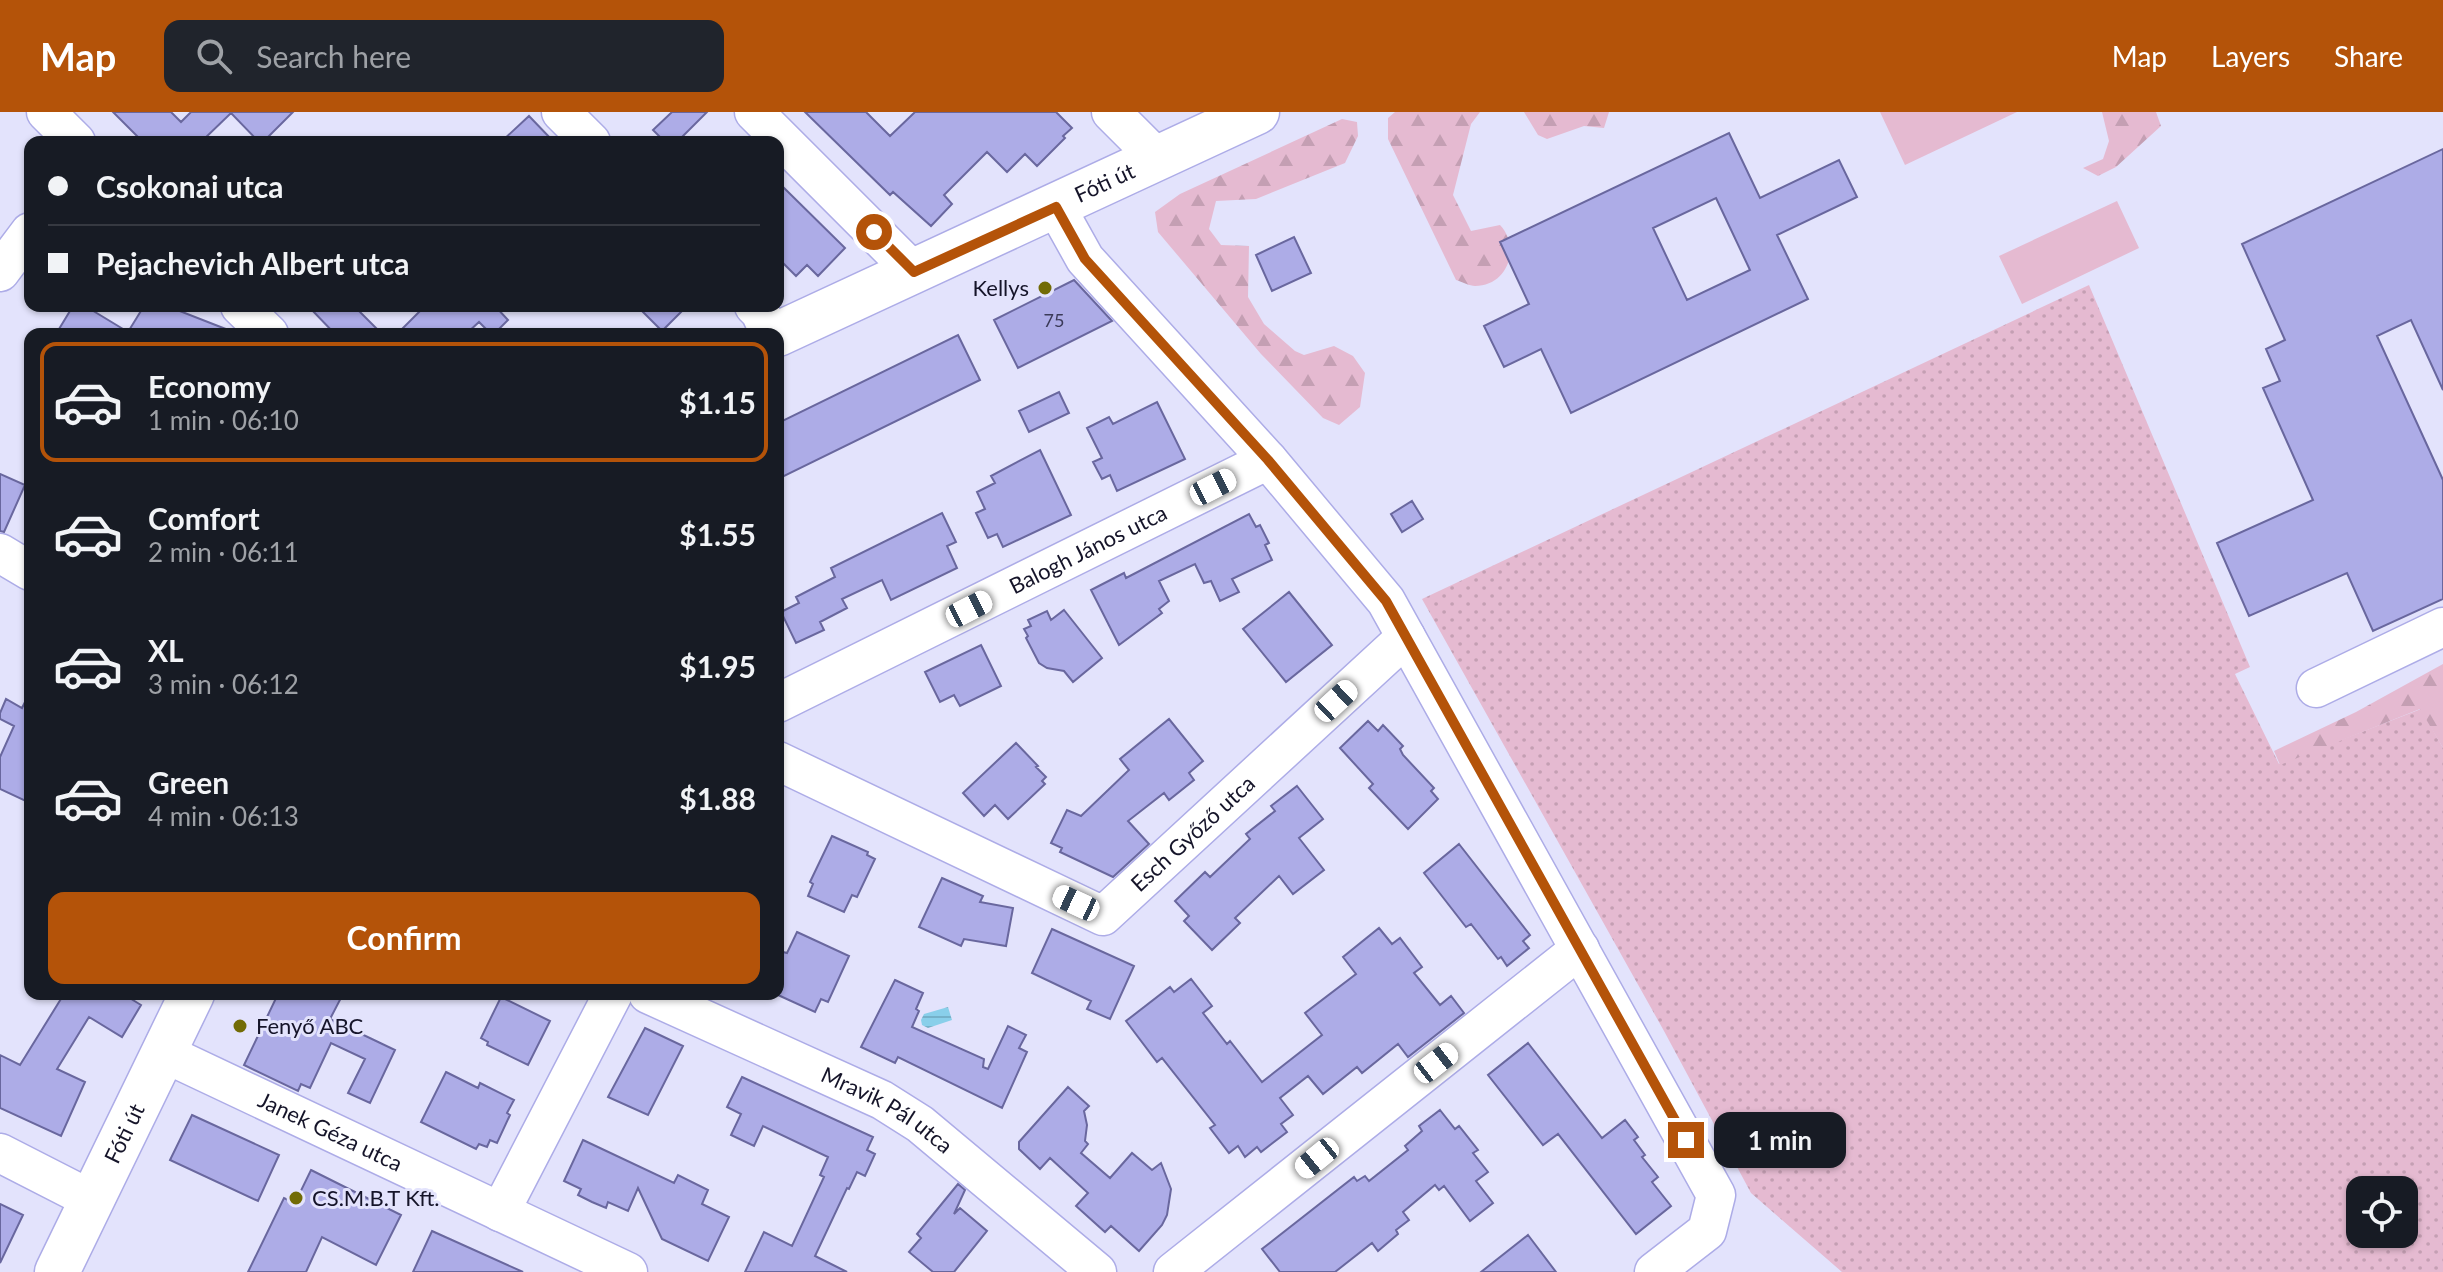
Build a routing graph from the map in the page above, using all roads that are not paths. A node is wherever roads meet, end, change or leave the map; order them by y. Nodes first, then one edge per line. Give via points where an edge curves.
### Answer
1 (46, 112) edge
2 (561, 112) edge
3 (754, 112) edge
4 (1111, 112) edge
5 (1257, 112) edge
6 (70, 136) edge
7 (585, 136) edge
8 (778, 136) edge
9 (784, 142) edge
10 (1158, 159) junction
11 (1056, 207) junction
12 (24, 240) edge
13 (0, 272) edge
14 (914, 272) junction
15 (246, 312) edge
16 (263, 328) edge
17 (784, 331) edge
18 (1268, 460) junction
19 (0, 553) edge
20 (24, 567) edge
21 (2443, 627) edge
22 (1406, 637) junction
23 (2316, 688) dead end
24 (784, 700) edge
25 (784, 764) edge
26 (1580, 949) junction
27 (189, 1000) edge
28 (610, 1000) edge
29 (661, 1000) edge
30 (164, 1053) junction
31 (0, 1153) edge
32 (92, 1200) junction
33 (500, 1212) junction
34 (57, 1272) edge
35 (628, 1272) edge
36 (1097, 1272) edge
37 (1173, 1272) edge
38 (1654, 1272) edge

1 - 6 street
2 - 7 street
3 - 8 street
4 - 10 street
5 - 10 main road, Fóti út
9 - 14 street
10 - 11 main road, Fóti út
11 - 14 main road, Fóti út
11 - 18 street via 1085,259
12 - 13 street
14 - 17 main road, Fóti út
15 - 16 street
18 - 22 street via 1386,601
18 - 24 street, Balogh János utca
19 - 20 street
21 - 23 street
22 - 25 street, Esch Győző utca via 1103,916
22 - 26 street
26 - 37 street
26 - 38 street via 1716,1195 1707,1231
27 - 30 main road, Fóti út
28 - 33 street
29 - 36 street, Mravik Pál utca via 882,1100 920,1124
30 - 32 main road, Fóti út
30 - 33 street, Janek Géza utca
31 - 32 street
32 - 34 main road, Fóti út
33 - 35 street, Janek Géza utca

